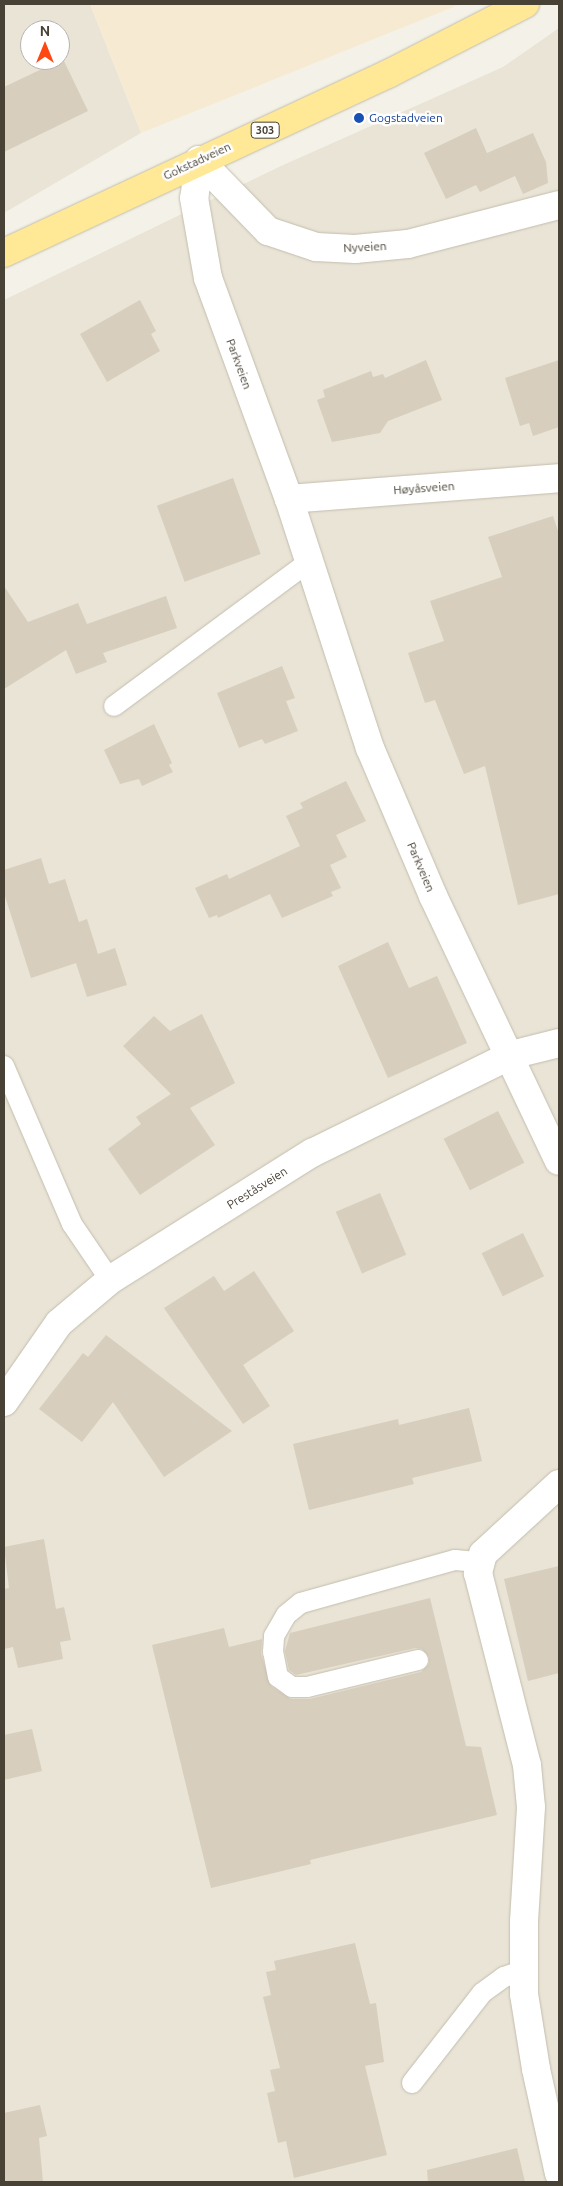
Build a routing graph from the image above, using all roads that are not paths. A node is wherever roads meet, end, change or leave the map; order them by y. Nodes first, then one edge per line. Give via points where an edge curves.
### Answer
1 (525, 4) edge
2 (199, 160) junction
3 (559, 205) edge
4 (4, 253) edge
5 (559, 478) edge
6 (289, 499) junction
7 (307, 563) junction
8 (114, 706) dead end
9 (559, 1043) edge
10 (511, 1055) junction
11 (4, 1066) edge
12 (559, 1161) edge
13 (110, 1280) junction
14 (4, 1402) edge
15 (559, 1484) edge
16 (479, 1562) junction
17 (418, 1660) dead end
18 (524, 1970) junction
19 (412, 2083) dead end
20 (559, 2174) edge

1 - 2 main road, Gokstadveien / 303 via 388,74
2 - 3 street, Nyveien via 268,231 316,247 355,249 408,244
2 - 4 main road, Gokstadveien / 303
2 - 6 street, Parkveien via 194,198 208,278
5 - 6 street, Høyåsveien
6 - 7 street, Parkveien
7 - 8 lane
7 - 10 street, Parkveien via 370,748 433,896
9 - 10 street, Preståsveien
10 - 12 street, Parkveien
10 - 13 street, Preståsveien via 312,1153
11 - 13 lane via 72,1224
13 - 14 street, Preståsveien via 59,1323
15 - 16 street
16 - 17 lane via 455,1560 302,1602 286,1615 274,1636 272,1652 278,1677 292,1687 307,1687
16 - 18 street via 478,1573 527,1765 530,1807
18 - 19 lane via 504,1977 482,1993
18 - 20 street via 524,1994 536,2069

